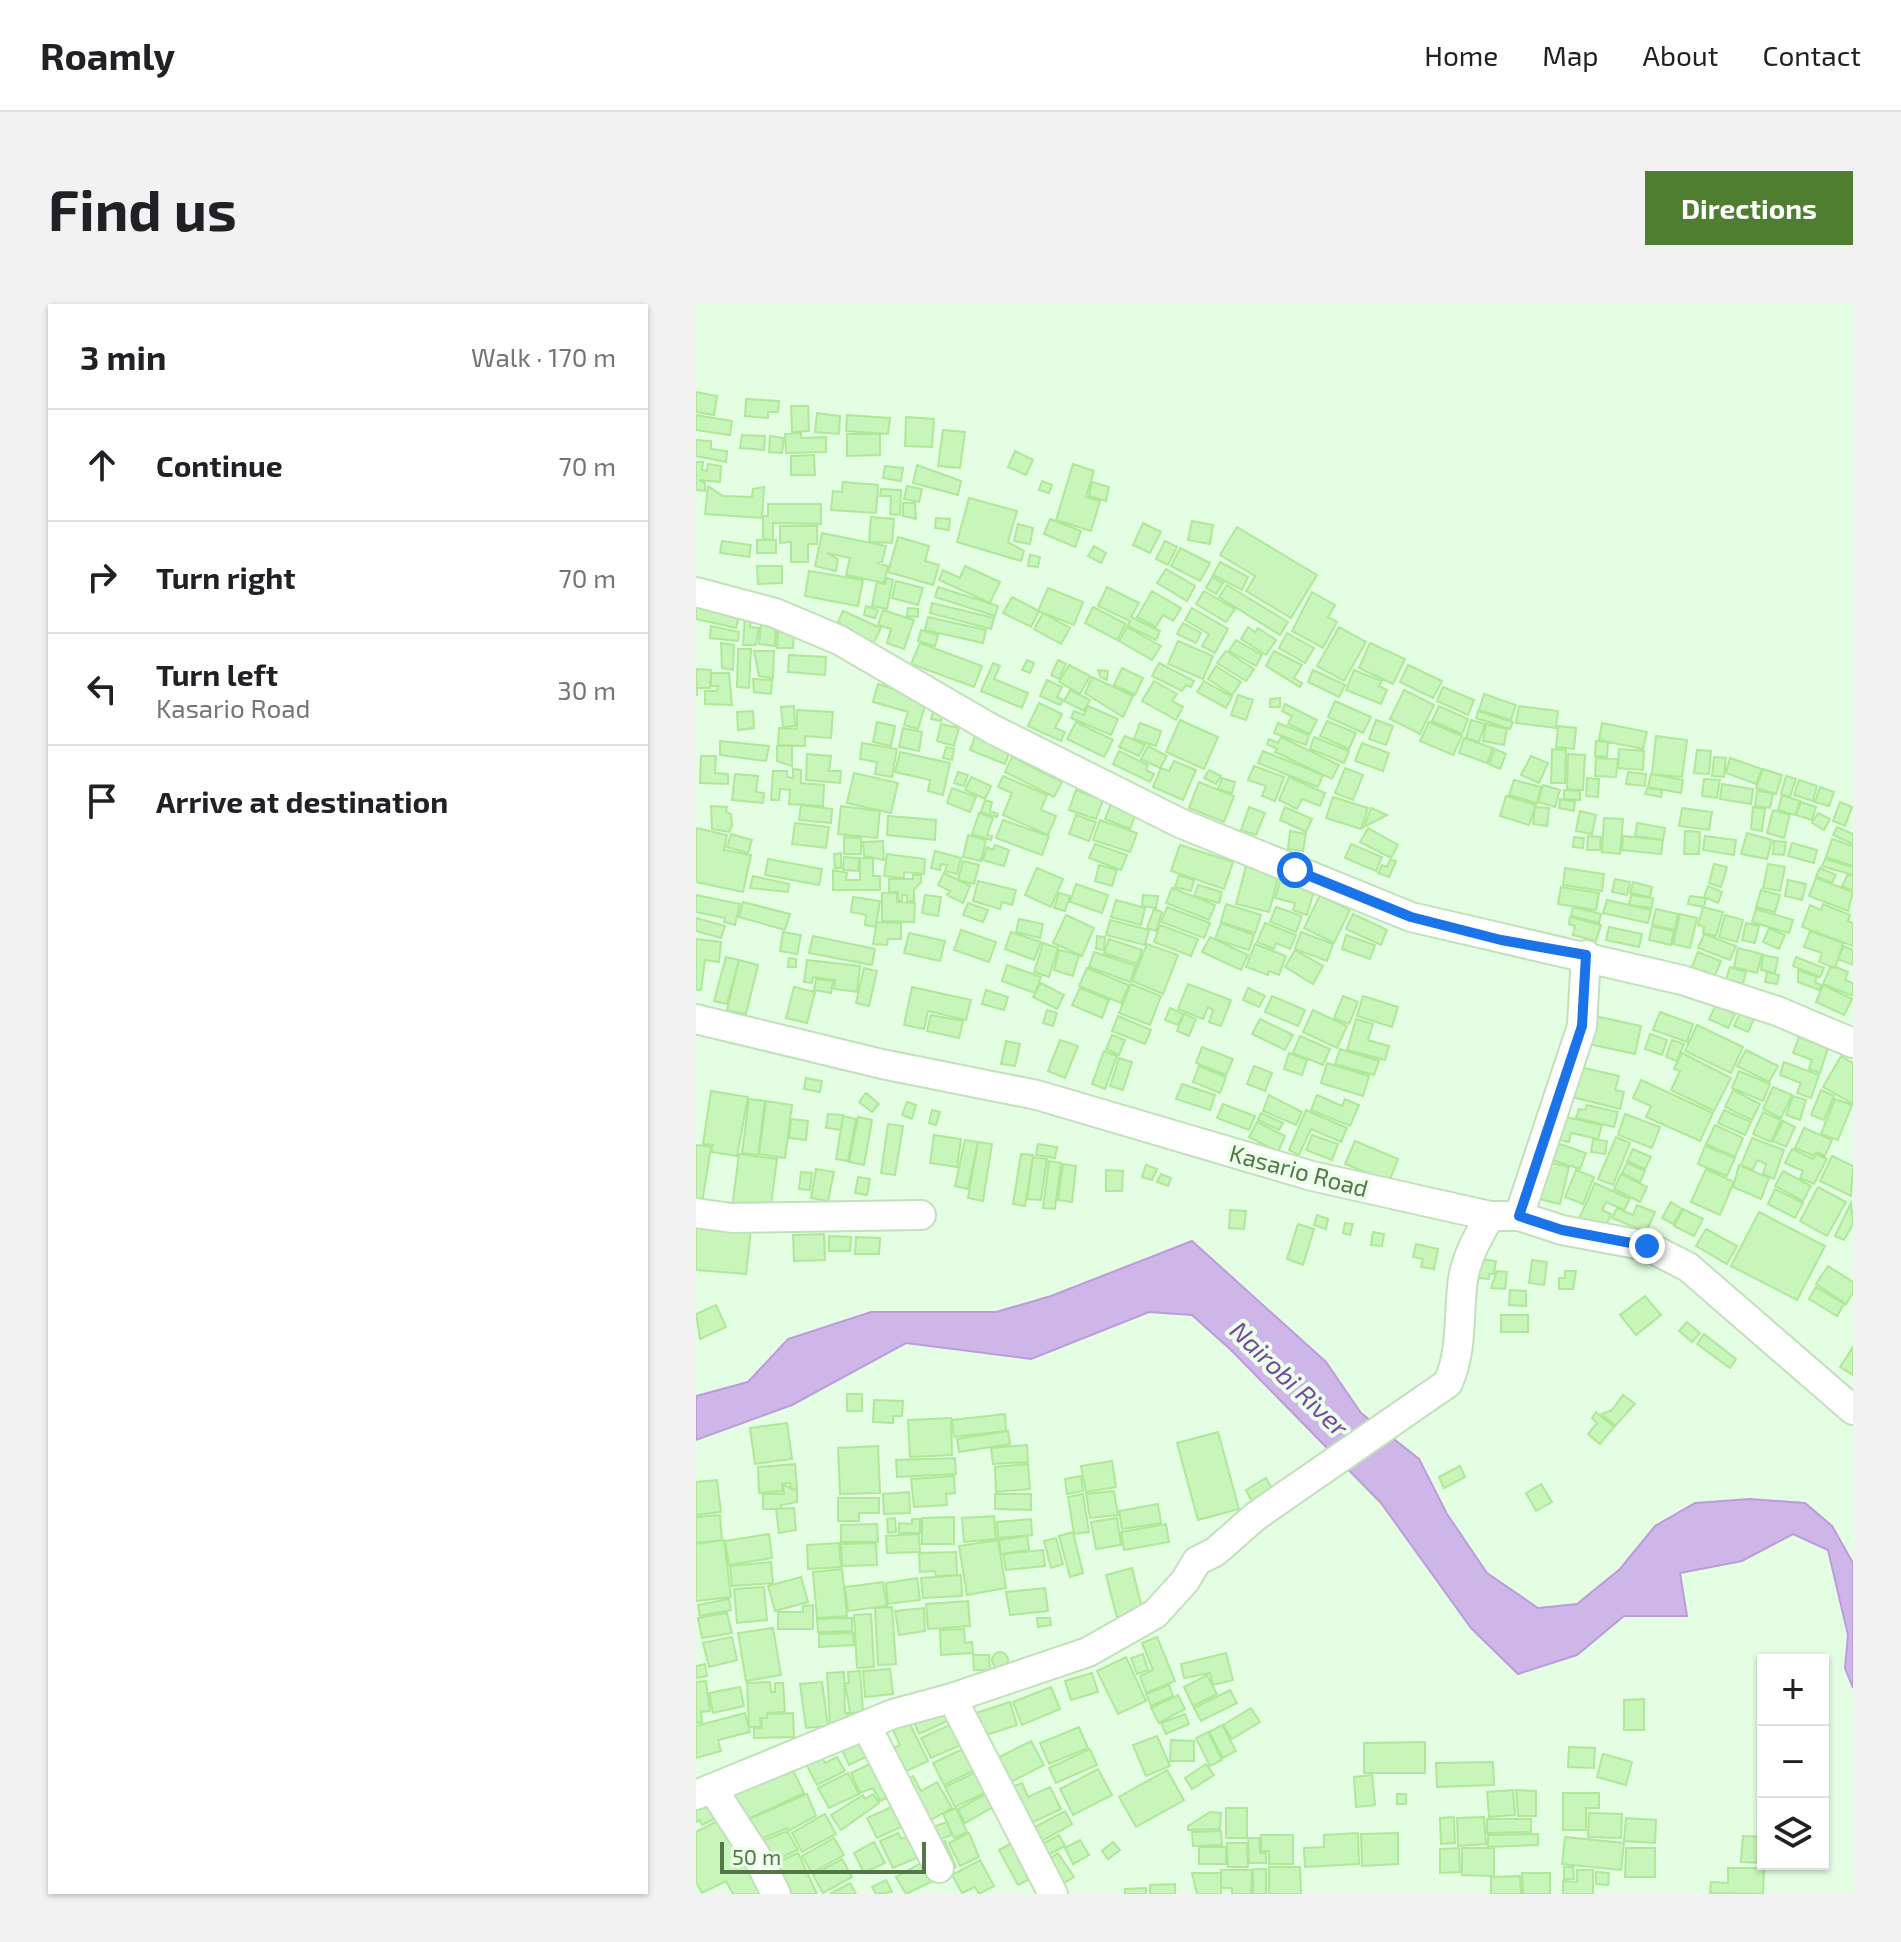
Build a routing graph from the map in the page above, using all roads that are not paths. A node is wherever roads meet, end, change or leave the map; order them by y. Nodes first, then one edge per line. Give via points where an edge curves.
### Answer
1 (696, 592) edge
2 (1586, 955) junction
3 (697, 1021) edge
4 (1853, 1043) edge
5 (696, 1213) edge
6 (921, 1215) dead end
7 (1490, 1216) junction
8 (1519, 1216) junction
9 (1814, 1377) junction
10 (1853, 1396) edge
11 (1853, 1410) edge
12 (952, 1698) junction
13 (866, 1725) junction
14 (704, 1791) edge
15 (939, 1868) dead end
16 (776, 1894) edge
17 (1053, 1894) edge

1 - 2 street via 775,613 839,640 992,729 1209,835 1411,917
2 - 4 street via 1696,984
2 - 8 street via 1582,1026
3 - 7 street, Kasario Road via 1037,1095 1312,1176
5 - 6 street via 732,1218
7 - 8 street, Kasario Road
7 - 12 street via 1471,1249 1463,1278 1458,1361 1448,1383 1197,1561 1155,1614 1088,1652
8 - 9 street, Kasario Road via 1647,1246 1688,1267
9 - 10 street
9 - 11 street, Kasario Road
12 - 13 street
12 - 17 street
13 - 14 street
13 - 15 street
14 - 16 street via 760,1862

